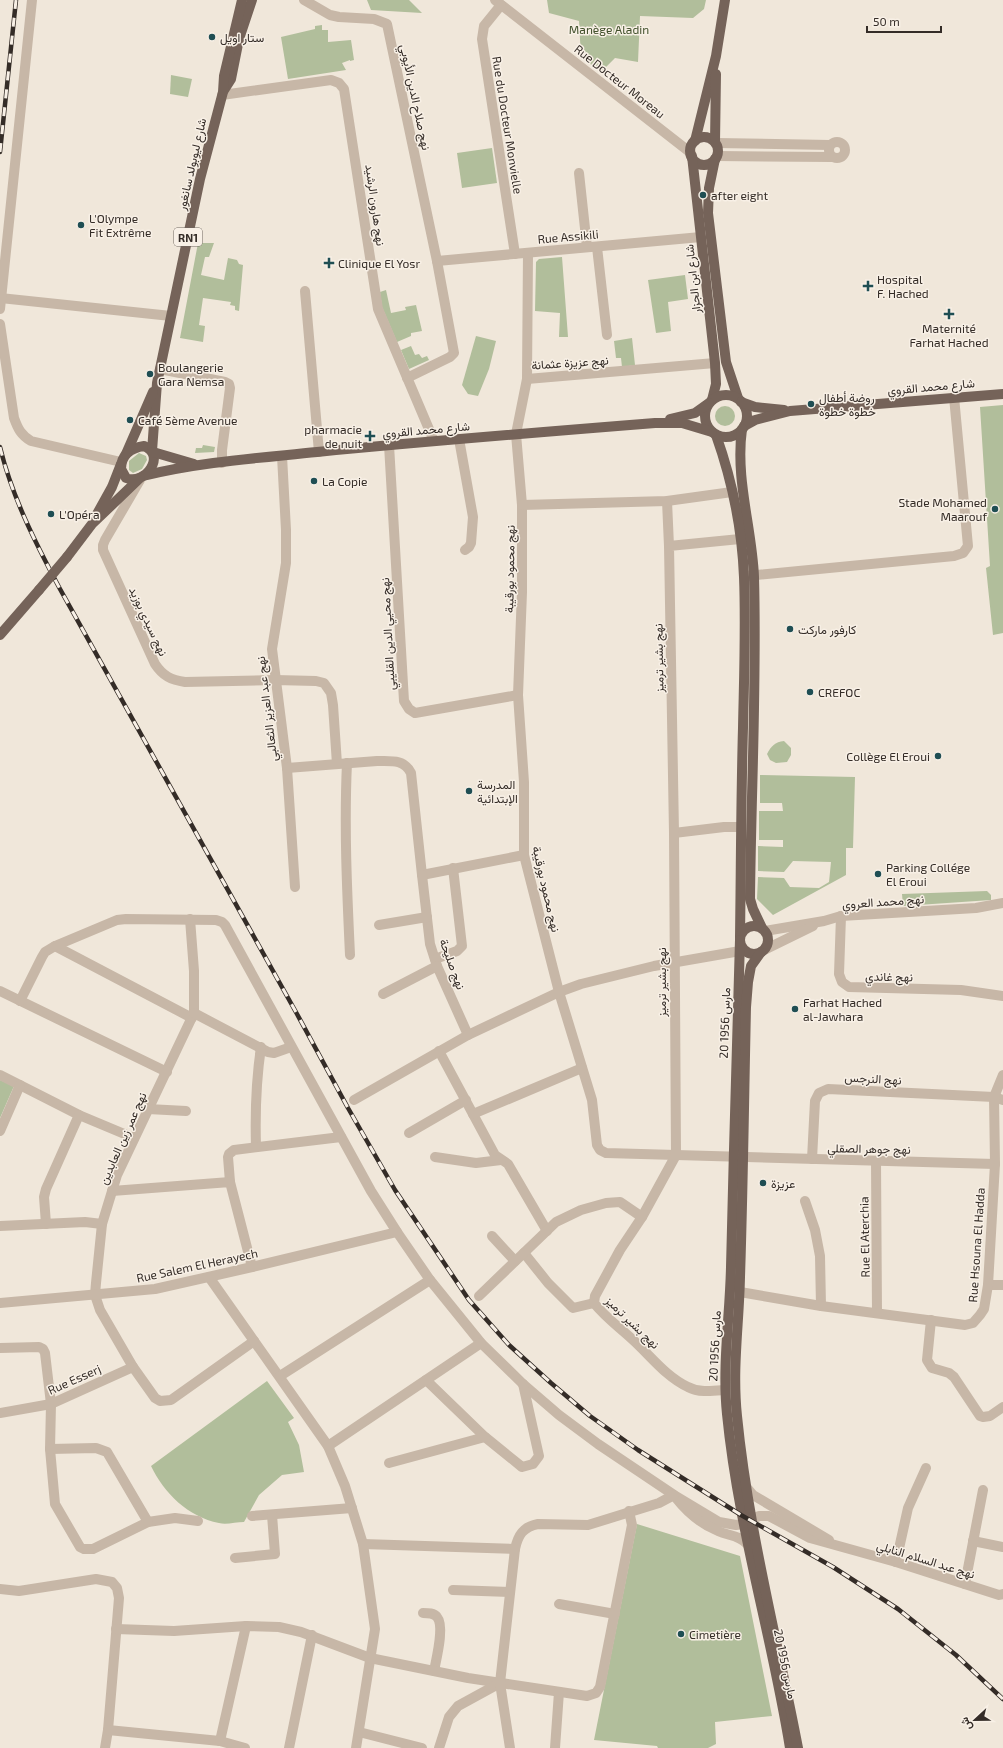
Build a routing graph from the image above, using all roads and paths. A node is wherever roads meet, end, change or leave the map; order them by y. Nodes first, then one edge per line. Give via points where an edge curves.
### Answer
1 (32, 0) edge
2 (242, 0) edge
3 (252, 0) edge
4 (304, 0) edge
5 (725, 0) edge
6 (498, 3) edge
7 (716, 56) junction
8 (222, 94) junction
9 (695, 141) junction
10 (715, 143) junction
11 (830, 145) junction
12 (691, 154) junction
13 (716, 157) junction
14 (832, 157) junction
15 (579, 173) dead end
16 (701, 237) junction
17 (592, 247) junction
18 (528, 253) junction
19 (515, 254) junction
20 (437, 261) junction
21 (305, 291) dead end
22 (0, 298) edge
23 (0, 309) edge
24 (171, 316) junction
25 (0, 324) edge
26 (607, 335) dead end
27 (714, 363) junction
28 (160, 369) junction
29 (406, 378) junction
30 (527, 379) junction
31 (158, 383) junction
32 (1003, 394) edge
33 (954, 398) junction
34 (740, 400) junction
35 (711, 401) junction
36 (790, 411) junction
37 (655, 422) junction
38 (743, 428) junction
39 (714, 433) junction
40 (516, 434) junction
41 (459, 439) junction
42 (434, 441) junction
43 (389, 445) junction
44 (152, 452) junction
45 (319, 452) junction
46 (282, 456) junction
47 (122, 460) junction
48 (222, 463) junction
49 (200, 465) junction
50 (142, 477) junction
51 (732, 492) junction
52 (667, 501) junction
53 (522, 505) junction
54 (92, 524) junction
55 (740, 539) junction
56 (669, 546) junction
57 (465, 550) dead end
58 (749, 576) junction
59 (0, 635) edge
60 (275, 680) junction
61 (518, 695) junction
62 (342, 763) junction
63 (287, 768) junction
64 (741, 826) junction
65 (674, 833) junction
66 (524, 855) junction
67 (453, 868) junction
68 (422, 875) junction
69 (294, 887) dead end
70 (1003, 903) edge
71 (841, 916) junction
72 (427, 917) junction
73 (190, 919) junction
74 (824, 921) junction
75 (379, 925) dead end
76 (764, 929) junction
77 (740, 938) junction
78 (55, 946) junction
79 (743, 951) junction
80 (762, 951) junction
81 (350, 955) dead end
82 (436, 963) junction
83 (673, 963) junction
84 (0, 992) edge
85 (559, 992) junction
86 (383, 994) dead end
87 (1003, 996) edge
88 (20, 1001) junction
89 (193, 1015) junction
90 (468, 1035) junction
91 (291, 1047) junction
92 (260, 1048) junction
93 (440, 1051) junction
94 (582, 1068) junction
95 (167, 1072) junction
96 (1003, 1074) edge
97 (0, 1075) edge
98 (20, 1085) junction
99 (998, 1099) edge
100 (354, 1100) dead end
101 (466, 1100) junction
102 (148, 1109) junction
103 (186, 1111) dead end
104 (473, 1114) junction
105 (80, 1115) junction
106 (0, 1131) edge
107 (409, 1133) dead end
108 (341, 1137) junction
109 (134, 1138) junction
110 (256, 1147) junction
111 (676, 1155) junction
112 (435, 1157) dead end
113 (739, 1157) junction
114 (812, 1159) junction
115 (501, 1160) junction
116 (876, 1161) junction
117 (995, 1164) junction
118 (230, 1182) junction
119 (112, 1190) junction
120 (805, 1200) dead end
121 (642, 1217) junction
122 (46, 1224) junction
123 (102, 1224) junction
124 (0, 1226) edge
125 (547, 1231) junction
126 (397, 1232) junction
127 (492, 1236) dead end
128 (524, 1252) junction
129 (515, 1261) junction
130 (252, 1267) junction
131 (209, 1277) junction
132 (430, 1280) junction
133 (988, 1284) junction
134 (1003, 1285) edge
135 (740, 1292) junction
136 (95, 1295) junction
137 (479, 1296) dead end
138 (0, 1303) edge
139 (594, 1303) junction
140 (821, 1306) junction
141 (877, 1313) junction
142 (931, 1320) junction
143 (254, 1341) junction
144 (481, 1343) junction
145 (0, 1348) edge
146 (133, 1367) junction
147 (280, 1376) junction
148 (426, 1380) junction
149 (524, 1384) junction
150 (725, 1390) junction
151 (51, 1404) junction
152 (1003, 1407) edge
153 (0, 1413) edge
154 (485, 1437) junction
155 (328, 1446) junction
156 (50, 1449) junction
157 (389, 1463) dead end
158 (926, 1468) dead end
159 (746, 1488) junction
160 (983, 1490) dead end
161 (674, 1494) junction
162 (352, 1508) junction
163 (629, 1511) junction
164 (272, 1515) junction
165 (252, 1516) dead end
166 (198, 1521) dead end
167 (148, 1522) junction
168 (748, 1522) junction
169 (973, 1541) junction
170 (363, 1544) junction
171 (747, 1544) junction
172 (1003, 1547) edge
173 (841, 1548) junction
174 (515, 1549) junction
175 (235, 1558) dead end
176 (896, 1562) junction
177 (965, 1584) junction
178 (0, 1589) edge
179 (453, 1590) dead end
180 (510, 1592) junction
181 (1002, 1595) edge
182 (559, 1604) dead end
183 (423, 1613) dead end
184 (615, 1614) junction
185 (246, 1626) junction
186 (116, 1629) junction
187 (312, 1635) junction
188 (370, 1658) junction
189 (434, 1671) junction
190 (500, 1682) junction
191 (559, 1692) junction
192 (108, 1730) junction
193 (358, 1732) junction
194 (220, 1741) junction
195 (105, 1748) edge
196 (245, 1748) edge
197 (289, 1748) edge
198 (356, 1748) edge
199 (422, 1748) edge
200 (439, 1748) edge
201 (510, 1748) edge
202 (555, 1748) edge
203 (790, 1748) edge
204 (798, 1748) edge

1 - 22 street
2 - 8 main road, شارع ليوبولد سانغور / RN1
3 - 8 main road, شارع ليوبولد سانغور / RN1 via 231,79
4 - 20 street, نهج صلاح الدين الأيوبي via 330,15 374,18 388,24
5 - 7 main road
6 - 12 street, Rue Docteur Moreau
6 - 19 street, Rue du Docteur Monvielle via 484,26 482,39
7 - 9 main road
7 - 10 main road
8 - 24 main road, شارع ليوبولد سانغور / RN1 via 200,179
8 - 29 street, نهج هارون الرشيد via 331,80 339,83 344,89 376,302
9 - 10 main road via 704,137
9 - 12 main road via 691,147
10 - 11 street
10 - 13 main road via 718,149
11 - 14 street via 829,152
11 - 14 street via 838,142 844,148 842,156
12 - 13 main road via 702,164 709,164
12 - 16 main road, شارع ابن الجزار
13 - 14 street
13 - 34 main road, شارع ابن الجزار via 709,188 708,213 726,362
15 - 17 street
16 - 17 street, Rue Assikili
16 - 27 main road, شارع ابن الجزار
17 - 18 street, Rue Assikili
17 - 26 street
18 - 19 street, Rue Assikili
18 - 30 street, نهج عزيزة عثمانة
19 - 20 street, Rue Assikili
20 - 29 street via 454,353
21 - 45 street
22 - 23 street
22 - 24 street
24 - 28 main road, شارع ليوبولد سانغور / RN1
25 - 47 street via 14,418 23,436 31,441
27 - 30 street, نهج عزيزة عثمانة
27 - 35 main road, شارع ابن الجزار via 716,384
28 - 31 main road, شارع ليوبولد سانغور / RN1
28 - 48 street via 229,384
29 - 42 street, نهج هارون الرشيد
30 - 40 street, نهج محمود بورقيبة
31 - 44 main road, شارع ليوبولد سانغور / RN1
31 - 47 main road, شارع ليوبولد سانغور / RN1
32 - 33 main road, شارع محمد القروي
33 - 36 main road, شارع محمد القروي
33 - 58 street via 968,546 963,553 954,556
34 - 35 main road, شارع محمد القروي via 725,395
34 - 36 main road, شارع محمد القروي via 756,407
34 - 38 main road via 747,413
35 - 37 main road, شارع محمد القروي via 695,413
35 - 39 main road via 705,415 708,427
36 - 38 main road, شارع محمد القروي via 755,420
37 - 39 main road, شارع محمد القروي via 682,423
37 - 40 main road, شارع محمد القروي
38 - 39 main road, شارع محمد القروي via 730,436
38 - 58 main road via 740,444
39 - 51 main road via 724,456
40 - 41 main road, شارع محمد القروي
40 - 53 street, نهج محمود بورقيبة
41 - 42 main road, شارع محمد القروي
41 - 57 street via 473,517 472,543
42 - 43 main road, شارع محمد القروي
43 - 45 main road, شارع محمد القروي
43 - 61 street, نهج محيي الدين القليبي via 404,701 409,709 415,712
44 - 47 main road via 144,446 134,448
44 - 49 main road, شارع محمد القروي
44 - 50 main road, شارع ليوبولد سانغور / RN1 via 153,464
45 - 46 main road, شارع محمد القروي
46 - 48 main road, شارع محمد القروي
46 - 60 street, نهج عبد العزيز الثعالبي via 286,563 272,649
47 - 50 main road via 121,470 126,478 131,480
47 - 54 main road, شارع ليوبولد سانغور / RN1 via 112,487
48 - 49 main road, شارع محمد القروي
49 - 50 main road, شارع محمد القروي
50 - 54 main road, شارع ليوبولد سانغور / RN1
50 - 60 street, نهج سيدي بوزيد via 103,545 106,558 154,664 175,681
51 - 52 street
51 - 55 main road
52 - 53 street
52 - 56 street, نهج بشير ترميز
53 - 61 street, نهج محمود بورقيبة
54 - 59 main road, شارع ليوبولد سانغور / RN1, bridge
55 - 56 street
55 - 58 main road
56 - 65 street, نهج بشير ترميز
58 - 64 main road
58 - 76 main road via 755,669 750,899
60 - 62 street via 316,681 328,687
60 - 63 street, نهج عبد العزيز الثعالبي
61 - 66 street, نهج محمود بورقيبة via 524,782
62 - 63 street
62 - 68 street, نهج صليحة via 392,760 408,768 411,773
62 - 81 street via 346,787
63 - 69 street, نهج عبد العزيز الثعالبي
64 - 65 street
64 - 77 main road
65 - 83 street, نهج بشير ترميز
66 - 67 street
66 - 85 street, نهج محمود بورقيبة
67 - 68 street
67 - 82 street via 462,946
68 - 72 street, نهج صليحة
70 - 71 street, نهج محمد العروي via 976,908
71 - 74 street, نهج محمد العروي
71 - 87 street, نهج غاندي via 839,974 842,982 849,987 961,990
72 - 75 street
72 - 82 street, نهج صليحة via 430,944
73 - 78 street, نهج عبد السلام النابلي via 126,918
73 - 89 street via 194,971
73 - 91 street, نهج عبد السلام النابلي via 216,920 225,925
74 - 76 street, نهج محمد العروي
74 - 80 street
76 - 77 main road via 749,926
76 - 80 main road via 768,943
77 - 79 main road
78 - 88 street via 45,952
78 - 89 street
79 - 80 main road via 753,954
79 - 83 street
79 - 113 main road, 20 مارس 1956 via 735,1060
80 - 113 main road, 20 مارس 1956 via 751,966 748,982
82 - 86 street
82 - 90 street, نهج صليحة
83 - 85 street via 582,984
83 - 111 street, نهج بشير ترميز
84 - 88 street
85 - 90 street
85 - 94 street, نهج محمود بورقيبة
88 - 95 street
89 - 92 street
89 - 95 street, نهج عمر زين العابدين
90 - 93 street
91 - 92 street via 274,1053
91 - 108 street, نهج عبد السلام النابلي
92 - 110 street via 256,1082
93 - 100 street
93 - 101 street
94 - 104 street
94 - 111 street, نهج محمود بورقيبة via 592,1100 597,1145 600,1150 606,1153
95 - 102 street, نهج عمر زين العابدين
96 - 99 street, Rue Hsouna El Hadda
97 - 98 street
98 - 105 street
98 - 106 street
99 - 114 street, نهج النرجس via 828,1089 819,1093 815,1101
99 - 117 street, Rue Hsouna El Hadda
101 - 104 street
101 - 107 street
102 - 103 street
102 - 109 street, نهج عمر زين العابدين
104 - 115 street via 495,1156
105 - 109 street
105 - 122 street via 46,1188
108 - 110 street
108 - 126 street, نهج عبد السلام النابلي
109 - 119 street, نهج عمر زين العابدين
110 - 118 street via 234,1150 229,1154
111 - 113 street, نهج محمود بورقيبة
111 - 121 street, نهج بشير ترميز
112 - 115 street via 476,1163
113 - 114 street, نهج جوهر الصقلي
113 - 135 main road, 20 مارس 1956
113 - 150 main road, 20 مارس 1956 via 726,1339
114 - 116 street, نهج جوهر الصقلي
115 - 125 street via 508,1164
116 - 117 street, نهج جوهر الصقلي
116 - 141 street, Rue El Aterchia
117 - 133 street, Rue Hsouna El Hadda
118 - 119 street
118 - 130 street
119 - 123 street, نهج عمر زين العابدين
120 - 140 street via 820,1256
121 - 125 street via 620,1202 606,1203 562,1219
121 - 139 street, نهج بشير ترميز via 620,1250 595,1296
122 - 123 street
122 - 124 street
123 - 136 street, نهج عمر زين العابدين
125 - 128 street
126 - 130 street, Rue Salem El Herayech
126 - 132 street, نهج عبد السلام النابلي
127 - 129 street
128 - 129 street
128 - 139 street via 548,1283 573,1308
129 - 137 street
130 - 131 street, Rue Salem El Herayech
131 - 136 street, Rue Salem El Herayech via 156,1289
131 - 143 street
132 - 144 street, نهج عبد السلام النابلي
132 - 147 street
133 - 134 street
133 - 142 street, Rue Hsouna El Hadda via 984,1309 973,1323 966,1325
135 - 140 street, Rue Hsouna El Hadda
135 - 159 main road, 20 مارس 1956 via 735,1389
136 - 138 street, Rue Salem El Herayech
136 - 146 street, نهج عمر زين العابدين via 100,1310
139 - 150 street, نهج بشير ترميز via 601,1313 679,1382 700,1391
140 - 141 street, Rue Hsouna El Hadda
141 - 142 street, Rue Hsouna El Hadda
142 - 152 street via 927,1360 932,1368 954,1377 980,1416 990,1416
143 - 146 street, نهج عمر زين العابدين via 171,1400 160,1401 155,1398
143 - 147 street
144 - 148 street
144 - 149 street, نهج عبد السلام النابلي
145 - 151 street via 43,1349
146 - 151 street, Rue Esserj
147 - 155 street
148 - 154 street
148 - 155 street
149 - 154 street via 539,1456 533,1464 522,1467
149 - 161 street, نهج عبد السلام النابلي via 559,1415 598,1444
150 - 168 main road, 20 مارس 1956 via 727,1416
151 - 153 street, Rue Esserj
151 - 156 street
154 - 157 street
155 - 162 street
156 - 167 street via 96,1448 107,1452
156 - 167 street via 55,1504 80,1547 93,1549
158 - 176 street via 908,1508
159 - 168 main road, 20 مارس 1956
159 - 173 street, نهج عبد السلام النابلي via 753,1495
160 - 169 street
161 - 163 street via 659,1502
161 - 168 street, نهج عبد السلام النابلي via 719,1522 736,1525
161 - 171 street via 686,1510 703,1523 720,1532 740,1537
162 - 164 street
162 - 170 street
163 - 174 street via 588,1525 531,1525 518,1537
163 - 184 street via 632,1525
164 - 165 street
164 - 175 street via 275,1554
166 - 167 street via 176,1518
168 - 171 main road, 20 مارس 1956
168 - 173 street, نهج عبد السلام النابلي via 759,1516 769,1516 810,1538
168 - 204 main road, 20 مارس 1956
169 - 172 street
169 - 177 street
170 - 174 street
170 - 188 street via 374,1623 374,1641
171 - 203 main road, 20 مارس 1956
173 - 176 street, نهج عبد السلام النابلي
174 - 180 street
176 - 177 street, نهج عبد السلام النابلي
177 - 181 street, نهج عبد السلام النابلي
178 - 186 street via 20,1591 96,1579 112,1582 117,1588 119,1598
179 - 180 street
180 - 190 street
182 - 184 street
183 - 189 street via 433,1614 438,1618 440,1626
184 - 191 street via 600,1687 596,1693 587,1696
185 - 186 street via 174,1631
185 - 187 street via 279,1626
185 - 194 street
186 - 192 street
187 - 188 street
187 - 197 street
188 - 189 street
188 - 193 street
189 - 190 street
190 - 191 street
190 - 200 street via 458,1706 450,1717
190 - 201 street
191 - 202 street
192 - 194 street
192 - 195 street
193 - 198 street
193 - 199 street
194 - 196 street

